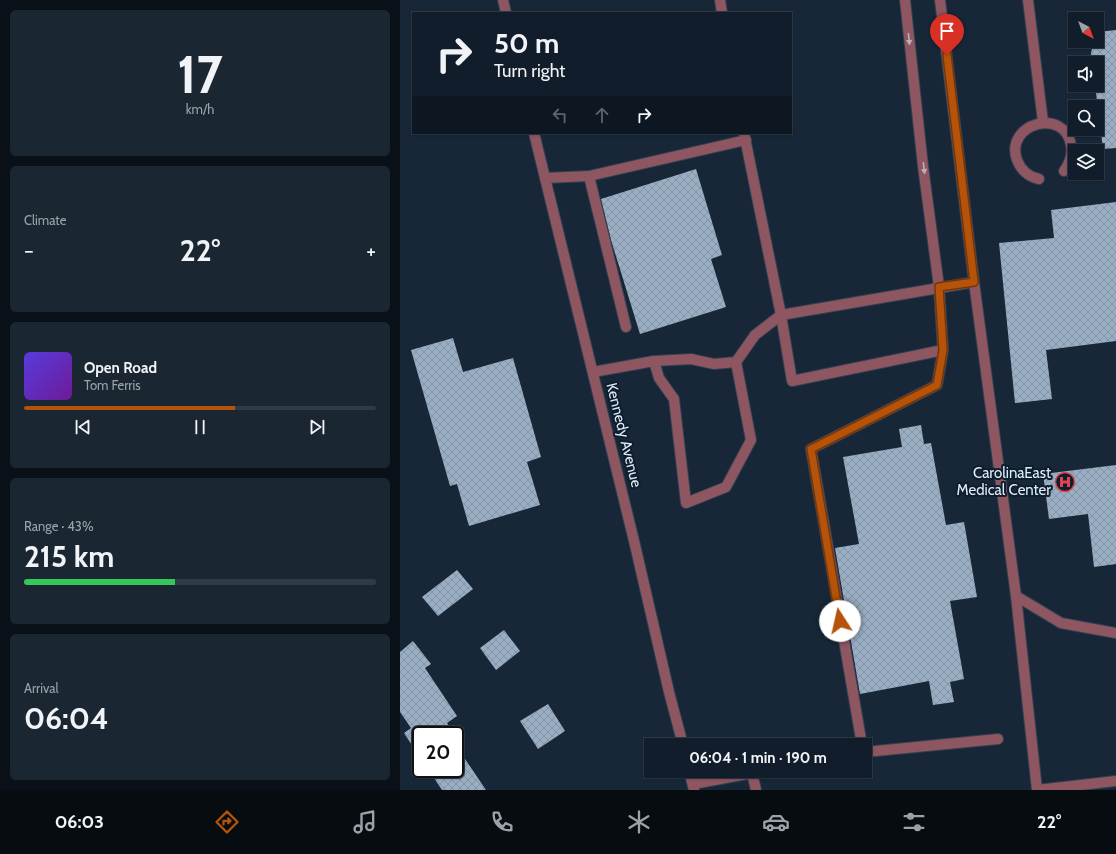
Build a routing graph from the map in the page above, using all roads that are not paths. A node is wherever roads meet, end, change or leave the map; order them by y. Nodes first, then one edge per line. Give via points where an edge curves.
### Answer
1 (503, 0) edge
2 (720, 0) edge
3 (905, 0) edge
4 (940, 0) edge
5 (1028, 0) edge
6 (506, 12) edge
7 (722, 12) edge
8 (1043, 122) junction
9 (534, 134) edge
10 (745, 137) edge
11 (1064, 171) dead end
12 (589, 176) junction
13 (545, 178) junction
14 (1039, 179) dead end
15 (974, 282) junction
16 (939, 287) junction
17 (781, 315) junction
18 (626, 328) dead end
19 (943, 350) junction
20 (654, 361) junction
21 (736, 362) junction
22 (593, 372) junction
23 (1016, 596) junction
24 (1116, 633) edge
25 (681, 738) edge
26 (861, 738) edge
27 (998, 739) dead end
28 (872, 751) edge
29 (731, 778) edge
30 (753, 778) edge
31 (1116, 781) edge
32 (694, 787) edge
33 (756, 790) edge
34 (1037, 790) edge

1 - 6 street
2 - 7 street
3 -> 16 street
4 - 15 street
5 - 8 street
8 - 11 street via 1060,128 1071,142 1071,160
8 - 14 street via 1025,130 1016,146 1019,165 1033,178
9 - 13 street, Kennedy Avenue
10 - 12 street
10 - 17 street
12 - 13 street
12 - 18 street
13 - 22 street, Kennedy Avenue
15 - 16 street
15 - 23 street
16 - 17 street
16 - 19 street
17 - 19 street via 792,381
17 - 21 street via 755,335
19 - 26 street via 937,385 811,449
20 - 21 street via 691,359 714,364
20 - 21 street via 659,378 674,399 686,503 726,487 751,440
20 - 22 street
22 - 25 street, Kennedy Avenue
23 - 24 street via 1061,623
23 - 34 street
27 - 28 street
29 - 32 street
30 - 33 street
31 - 34 street

